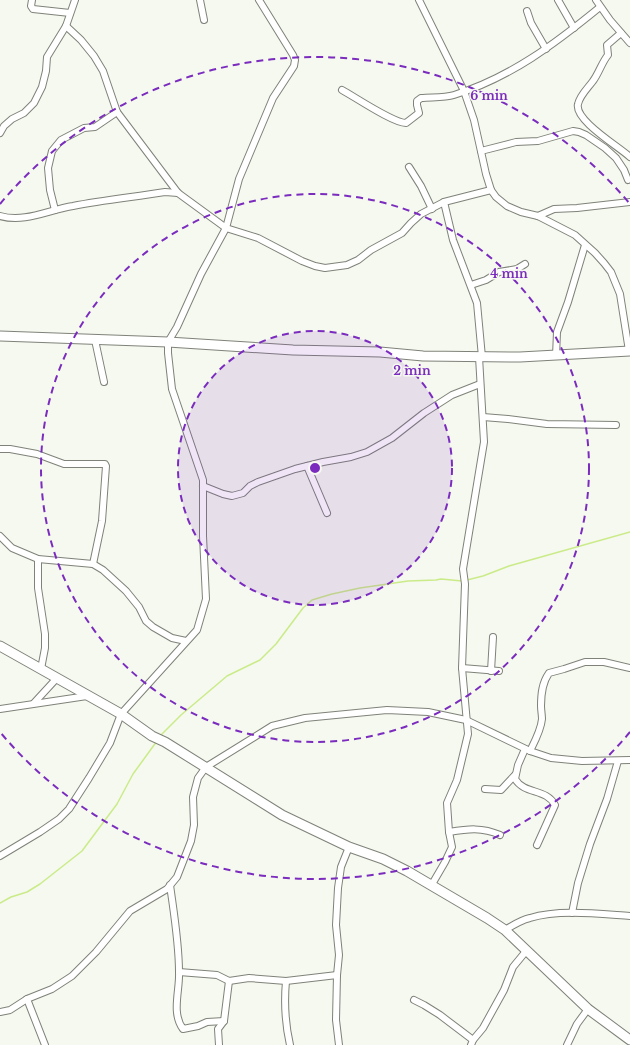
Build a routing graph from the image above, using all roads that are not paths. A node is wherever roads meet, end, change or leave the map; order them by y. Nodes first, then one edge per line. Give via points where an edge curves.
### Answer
1 (32, 0) edge
2 (75, 0) edge
3 (200, 0) edge
4 (259, 0) edge
5 (419, 0) edge
6 (558, 0) edge
7 (596, 0) edge
8 (600, 7) junction
9 (527, 11) dead end
10 (70, 13) junction
11 (204, 20) dead end
12 (66, 26) junction
13 (574, 28) junction
14 (621, 33) junction
15 (630, 43) edge
16 (546, 49) junction
17 (342, 90) dead end
18 (464, 91) junction
19 (117, 112) junction
20 (0, 133) edge
21 (481, 152) junction
22 (630, 157) edge
23 (409, 168) dead end
24 (628, 180) dead end
25 (491, 190) junction
26 (178, 194) junction
27 (444, 202) junction
28 (630, 202) edge
29 (432, 209) junction
30 (54, 210) junction
31 (0, 216) edge
32 (538, 216) junction
33 (226, 228) junction
34 (585, 245) junction
35 (525, 264) dead end
36 (471, 285) junction
37 (0, 336) edge
38 (95, 340) junction
39 (168, 342) junction
40 (629, 351) edge
41 (556, 356) junction
42 (480, 357) junction
43 (104, 382) dead end
44 (480, 384) junction
45 (483, 417) junction
46 (616, 425) dead end
47 (0, 449) edge
48 (307, 466) junction
49 (203, 486) junction
50 (327, 513) dead end
51 (0, 536) edge
52 (38, 558) junction
53 (93, 564) junction
54 (493, 637) dead end
55 (186, 641) junction
56 (0, 646) edge
57 (462, 668) junction
58 (630, 668) edge
59 (41, 669) junction
60 (491, 671) junction
61 (499, 671) dead end
62 (57, 678) junction
63 (88, 696) junction
64 (34, 703) junction
65 (0, 709) edge
66 (121, 714) junction
67 (466, 720) junction
68 (528, 750) junction
69 (630, 760) edge
70 (618, 761) junction
71 (206, 768) junction
72 (515, 774) junction
73 (485, 789) dead end
74 (449, 832) junction
75 (500, 835) dead end
76 (537, 845) dead end
77 (349, 847) junction
78 (0, 856) edge
79 (170, 885) junction
80 (431, 886) junction
81 (572, 913) junction
82 (630, 916) edge
83 (505, 930) junction
84 (527, 950) junction
85 (179, 972) junction
86 (337, 974) junction
87 (229, 981) junction
88 (286, 981) junction
89 (27, 999) junction
90 (414, 1000) dead end
91 (588, 1009) junction
92 (0, 1012) edge
93 (224, 1021) junction
94 (630, 1040) edge
95 (472, 1042) edge
96 (45, 1045) edge
97 (219, 1045) edge
98 (290, 1045) edge
99 (339, 1045) edge
100 (567, 1045) edge

1 - 10 street via 33,8
2 - 10 street
3 - 11 street
4 - 33 street via 295,60 294,66 273,98 239,179
5 - 18 street
6 - 13 street
7 - 8 street
8 - 13 street
8 - 14 street
9 - 16 street
10 - 12 street
12 - 19 street via 81,40 103,71
12 - 20 street via 48,57 42,87 34,103 4,126
13 - 16 street
14 - 15 street
14 - 22 street via 607,45 608,55 580,99 578,111 584,120
16 - 18 street via 500,77
17 - 18 street via 404,123 419,113 417,101 421,98 454,96
18 - 21 street
19 - 26 street
19 - 30 street via 95,127 84,128 61,140 52,151 48,168
21 - 24 street via 516,142 538,141 573,131 579,132 616,158
21 - 25 street
23 - 29 street via 422,186
25 - 27 street
25 - 32 street via 507,206
26 - 30 street via 165,192
26 - 33 street
27 - 29 street
27 - 36 street via 460,262
28 - 32 street via 554,209
29 - 33 street via 421,214 402,233 358,260 347,265 325,268 302,261 258,238
30 - 31 street via 20,219
32 - 34 street via 575,235
33 - 39 street
34 - 40 street via 604,263 617,284 623,306
34 - 41 street via 557,332
35 - 36 street
36 - 42 street via 477,303
37 - 38 main road
38 - 39 main road
38 - 43 street
39 - 42 main road
39 - 49 street via 172,389
40 - 41 main road
41 - 42 main road
42 - 44 street
44 - 45 street
44 - 48 street via 452,395 392,438 367,452
45 - 46 street via 547,424
45 - 57 street via 484,442 463,569 465,584
47 - 53 street via 37,454 64,464 105,464 102,521
48 - 49 street via 258,482 243,493 232,496
48 - 50 street
49 - 55 street via 206,599 197,630
51 - 52 street via 12,548
52 - 53 street
52 - 59 street via 38,588 45,634
53 - 55 street via 126,591 153,627 172,638
54 - 60 street
55 - 66 street
56 - 59 main road
57 - 60 street
57 - 67 street
58 - 68 street via 604,662 585,662 549,673 542,690 542,718 539,731
59 - 62 main road
60 - 61 street
62 - 63 main road
62 - 64 street
63 - 64 street
63 - 66 main road
64 - 65 street
66 - 71 main road
66 - 78 street via 110,743 69,809 40,832
67 - 68 street
67 - 71 street via 428,712 387,710 305,718 272,726
67 - 74 street via 468,734 457,780 448,804
68 - 70 street via 551,758
68 - 72 street
69 - 70 street
70 - 81 street via 578,883
71 - 77 main road via 282,815
71 - 79 street via 198,778 193,797 194,825 191,841 177,877
72 - 73 street via 501,790
72 - 76 street via 517,782 523,787 529,791 542,792 555,805
74 - 75 street via 472,828
74 - 80 street via 452,847
77 - 80 main road via 383,859
77 - 86 street via 341,867 338,888
79 - 85 street
79 - 89 street via 130,911 72,976 52,990
80 - 83 main road
81 - 82 street
81 - 83 street via 531,917
83 - 84 main road
84 - 91 main road
84 - 95 street via 513,966 504,990 483,1028
85 - 87 street via 217,975
85 - 93 street via 177,1012 183,1029 207,1022
86 - 88 street
86 - 99 street via 336,1020
87 - 88 street via 249,978
87 - 93 street
88 - 98 street via 284,1004
89 - 92 street via 10,1010
89 - 96 street
90 - 95 street via 440,1015
91 - 94 main road
91 - 100 street
93 - 97 street via 218,1029

